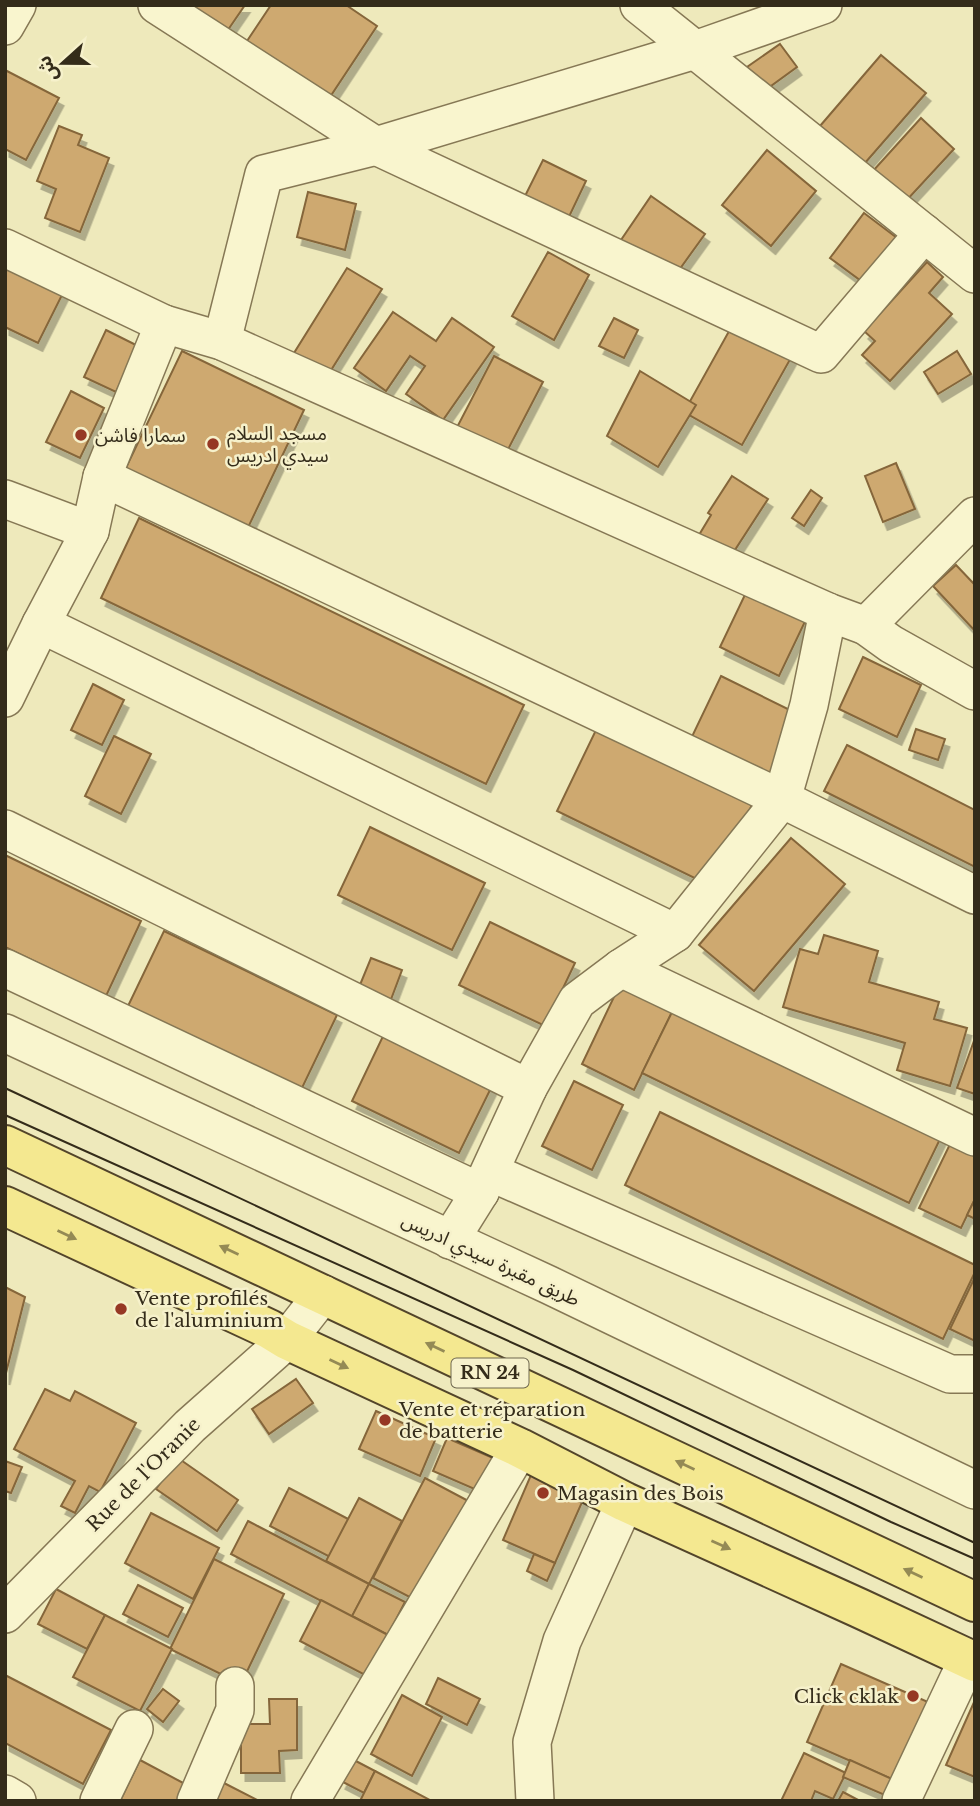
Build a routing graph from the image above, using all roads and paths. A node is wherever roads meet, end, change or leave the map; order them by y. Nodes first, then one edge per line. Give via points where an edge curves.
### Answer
1 (17, 5) edge
2 (157, 5) edge
3 (639, 5) edge
4 (822, 5) edge
5 (5, 26) edge
6 (695, 50) junction
7 (376, 146) junction
8 (924, 233) junction
9 (5, 248) edge
10 (975, 274) edge
11 (164, 324) junction
12 (222, 341) junction
13 (102, 477) junction
14 (5, 499) edge
15 (975, 516) edge
16 (90, 531) junction
17 (828, 612) junction
18 (41, 624) junction
19 (866, 626) junction
20 (975, 691) edge
21 (5, 698) edge
22 (782, 799) junction
23 (5, 829) edge
24 (975, 895) edge
25 (675, 933) junction
26 (5, 968) edge
27 (621, 968) junction
28 (5, 1033) edge
29 (528, 1088) junction
30 (975, 1138) edge
31 (5, 1145) edge
32 (485, 1182) junction
33 (5, 1206) edge
34 (450, 1240) junction
35 (323, 1294) junction
36 (287, 1340) junction
37 (975, 1374) edge
38 (520, 1448) junction
39 (975, 1490) edge
40 (625, 1502) junction
41 (975, 1602) edge
42 (5, 1614) edge
43 (971, 1661) edge
44 (235, 1686) dead end
45 (134, 1729) dead end
46 (5, 1794) edge
47 (17, 1801) edge
48 (99, 1801) edge
49 (196, 1801) edge
50 (310, 1801) edge
51 (535, 1801) edge
52 (901, 1801) edge

1 - 5 street
2 - 7 street
3 - 6 street
4 - 6 street
6 - 7 street
6 - 8 street
7 - 8 street via 821,354
7 - 12 street via 264,174
8 - 10 street
9 - 11 street
11 - 12 street
11 - 13 street
12 - 17 street
13 - 16 street
13 - 22 street
14 - 16 street
15 - 19 street
16 - 18 street
17 - 19 street
17 - 22 street
18 - 21 street
18 - 25 street
19 - 20 street via 891,645
22 - 24 street
22 - 25 street
23 - 29 street
25 - 27 street
26 - 32 street
27 - 29 street via 577,1001
27 - 30 street
28 - 34 street, طريق مقبرة سيدي ادريس
29 - 32 street
35 -> 31 main road, RN 24
32 - 34 street
32 - 37 street via 950,1374
33 -> 36 main road, RN 24
34 - 39 street, طريق مقبرة سيدي ادريس
35 - 36 street, Rue de l'Oranie
41 -> 35 main road, RN 24
36 -> 38 main road, RN 24
36 - 42 street, Rue de l'Oranie via 190,1426
38 - 40 main road, RN 24
38 - 50 street
40 -> 43 main road, RN 24
40 - 51 street via 558,1653 533,1742
43 - 52 street
44 - 49 street via 235,1710
45 - 48 street
46 - 47 street

